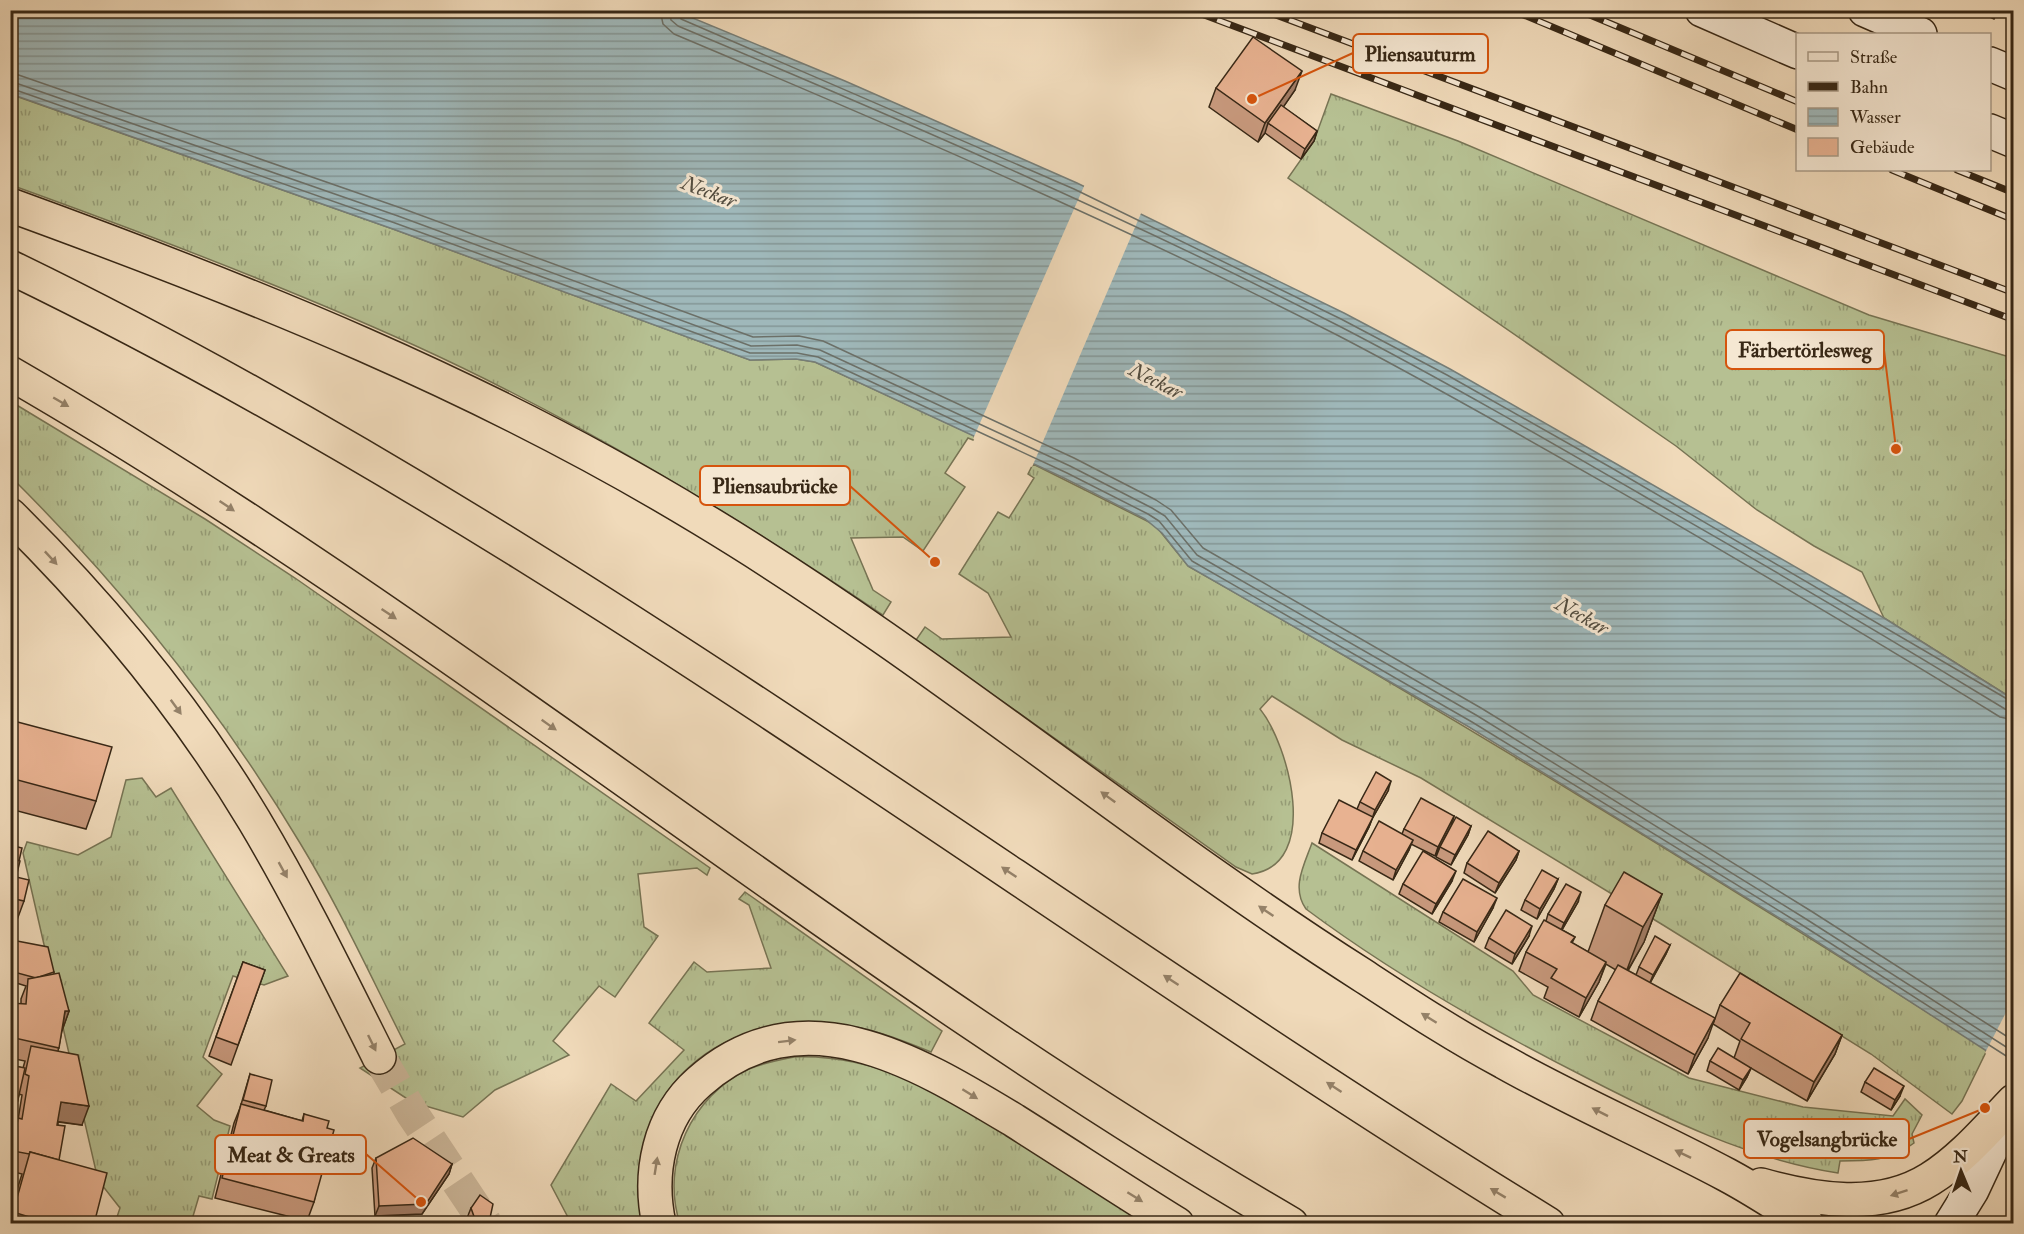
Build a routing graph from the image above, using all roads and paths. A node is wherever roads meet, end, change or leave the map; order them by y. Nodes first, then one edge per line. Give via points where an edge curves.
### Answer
1 (1702, 10) edge
2 (1865, 10) edge
3 (1918, 33) edge
4 (1791, 49) edge
5 (1991, 65) edge
6 (2013, 74) edge
7 (1991, 133) edge
8 (2013, 141) edge
9 (10, 205) edge
10 (10, 267) edge
11 (10, 373) edge
12 (10, 515) edge
13 (379, 1057) tunnel mouth
14 (2013, 1102) edge
15 (1729, 1176) junction
16 (659, 1224) edge
17 (1177, 1224) edge
18 (1291, 1224) edge
19 (1548, 1224) edge
20 (1808, 1224) edge
21 (1951, 1224) edge

1 - 4 main road
2 - 3 main road
5 - 6 main road
7 - 8 main road
15 -> 9 highway via 1505,1063 1376,985 816,591 587,453 377,348 257,297
19 -> 10 highway via 498,536 229,380 102,311
11 -> 18 highway via 247,519 442,650 1009,1046
12 -> 13 highway via 140,660 215,761 282,868
14 -> 15 highway via 1943,1169 1906,1191 1851,1200 1788,1192
14 - 21 main road via 1972,1190
15 - 20 highway
16 -> 17 highway via 654,1181 660,1144 675,1109 688,1091 739,1054 782,1041 807,1039 835,1040 886,1051 944,1078

